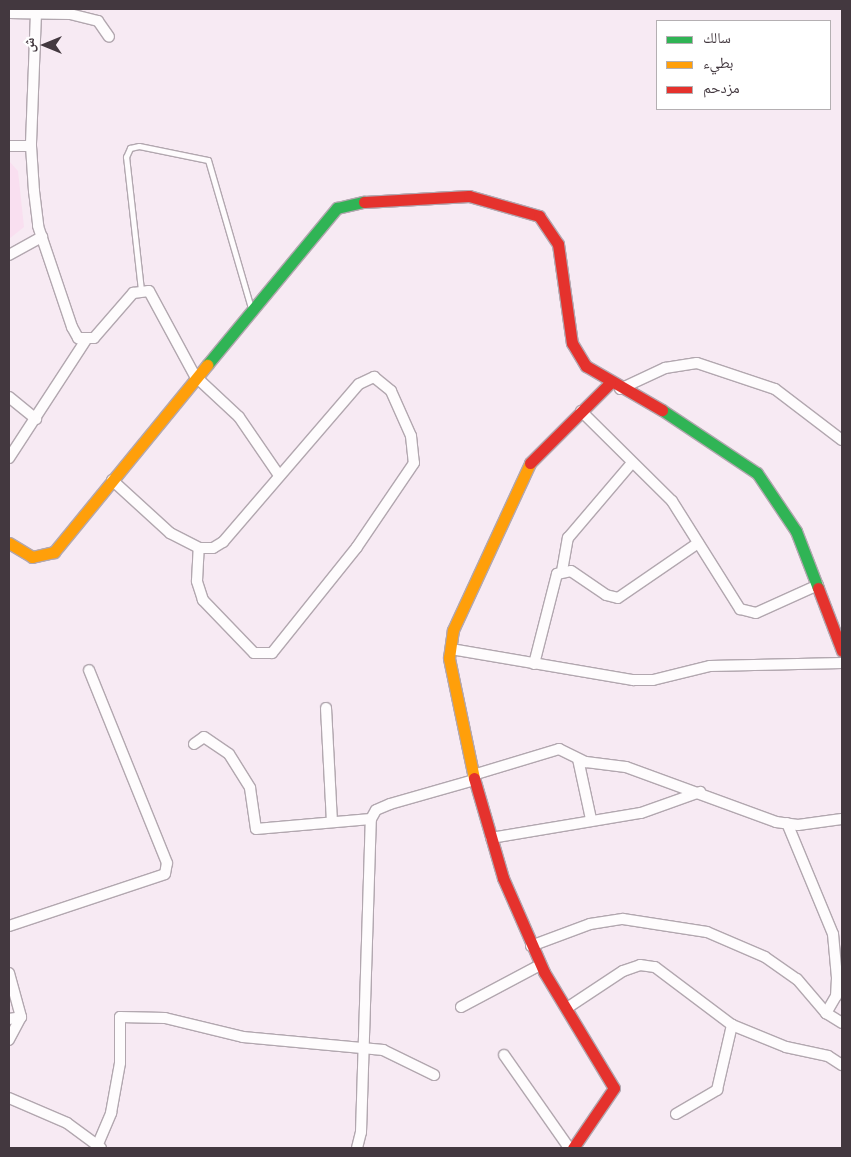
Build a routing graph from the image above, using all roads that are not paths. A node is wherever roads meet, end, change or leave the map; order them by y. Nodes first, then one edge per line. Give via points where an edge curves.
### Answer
1 (9, 13) edge
2 (36, 13) junction
3 (109, 37) dead end
4 (9, 146) edge
5 (31, 146) junction
6 (42, 237) junction
7 (9, 255) edge
8 (141, 290) junction
9 (251, 308) junction
10 (86, 340) junction
11 (195, 376) junction
12 (615, 386) junction
13 (9, 397) edge
14 (580, 411) junction
15 (36, 419) junction
16 (842, 440) edge
17 (9, 458) edge
18 (630, 464) junction
19 (278, 474) junction
20 (112, 480) junction
21 (9, 543) edge
22 (698, 543) junction
23 (199, 548) junction
24 (562, 571) junction
25 (818, 585) junction
26 (451, 649) junction
27 (842, 651) edge
28 (842, 663) edge
29 (534, 664) junction
30 (89, 670) dead end
31 (326, 708) dead end
32 (194, 744) dead end
33 (578, 759) junction
34 (473, 778) junction
35 (700, 792) junction
36 (371, 819) junction
37 (591, 819) junction
38 (842, 819) edge
39 (332, 822) junction
40 (787, 823) junction
41 (491, 838) junction
42 (9, 926) edge
43 (531, 946) junction
44 (540, 965) junction
45 (9, 973) edge
46 (461, 1007) dead end
47 (567, 1008) junction
48 (826, 1013) junction
49 (21, 1017) junction
50 (9, 1019) edge
51 (842, 1022) edge
52 (732, 1025) junction
53 (9, 1040) edge
54 (363, 1047) junction
55 (504, 1055) dead end
56 (842, 1065) edge
57 (434, 1075) dead end
58 (9, 1098) edge
59 (676, 1114) dead end
60 (100, 1146) edge
61 (357, 1148) edge
62 (571, 1148) edge

1 - 2 street
2 - 3 street via 98,21
2 - 5 street
4 - 5 street
5 - 6 street
6 - 7 street
6 - 10 street via 72,327 78,338
8 - 9 lane via 126,157 130,148 139,146 208,160
8 - 10 street via 134,293 102,334
8 - 11 street via 155,297
9 - 11 street
9 - 12 street via 337,208 369,201 470,196 539,216 558,244 572,343 586,366
10 - 15 street
11 - 19 street via 239,417
11 - 20 street
12 - 14 street
12 - 16 street via 665,368 697,363 775,388
12 - 25 street via 708,437 757,473 784,508
13 - 15 street
14 - 18 street
14 - 26 street via 531,461 512,494 460,613
15 - 17 street
18 - 22 street via 672,502
18 - 24 street via 568,538
19 - 23 street via 223,542 213,548
19 - 23 street via 359,384 374,377 391,391 411,436 414,463 357,547 272,653 254,653 203,600 197,581
20 - 21 street via 54,552 32,557
20 - 23 street via 170,533
22 - 24 street via 618,598 606,595 571,571
22 - 25 street via 740,609 748,612
24 - 29 street via 557,574 549,599
25 - 27 street
26 - 29 street
26 - 34 street via 453,690
28 - 29 street via 710,666 653,680
30 - 42 street via 167,870 161,880
31 - 39 street
32 - 39 street via 204,736 229,754 250,788 256,829
33 - 34 street via 559,749
33 - 35 street via 626,767
33 - 37 street
34 - 36 street via 390,804 376,810
34 - 41 street
35 - 37 street via 650,811
35 - 40 street
36 - 39 street
36 - 54 street
37 - 41 street
38 - 40 street
40 - 48 street via 833,934 836,996
41 - 43 street
43 - 44 street
43 - 48 street via 590,924 623,919 706,932 773,963 812,993
44 - 46 street
44 - 47 street
45 - 49 street
47 - 52 street via 622,971 640,965 655,967
47 - 62 street via 614,1088
48 - 51 street
49 - 50 street
49 - 53 street
52 - 56 street via 786,1046 828,1056
52 - 59 street via 717,1090
54 - 57 street via 398,1055
54 - 60 street via 243,1037 165,1018 120,1017 120,1063 111,1113
54 - 61 street
55 - 62 street
58 - 60 street via 67,1123

